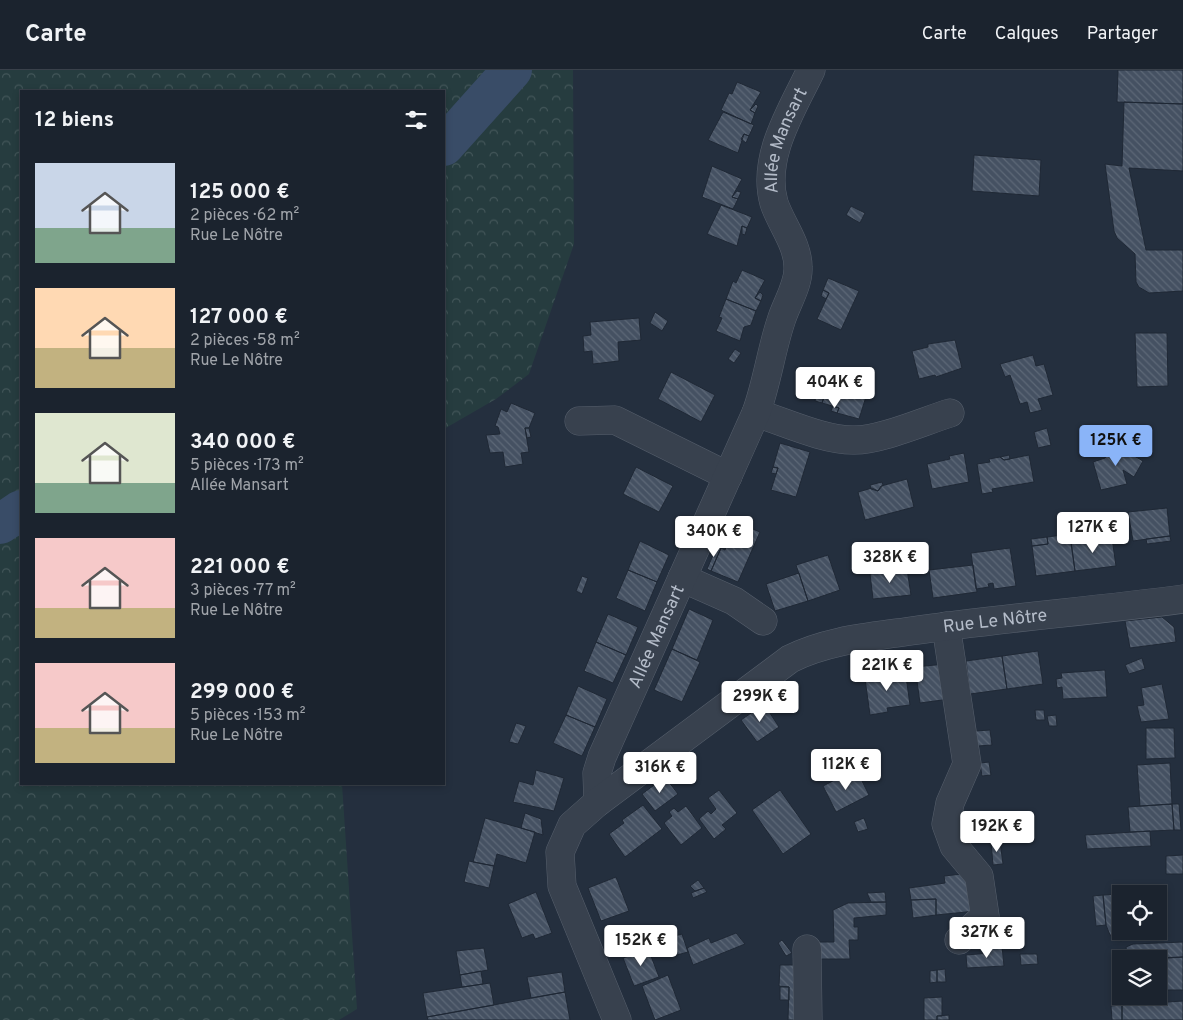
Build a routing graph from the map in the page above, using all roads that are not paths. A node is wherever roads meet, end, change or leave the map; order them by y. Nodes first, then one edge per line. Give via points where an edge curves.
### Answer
1 (811, 70) edge
2 (756, 413) junction
3 (950, 413) dead end
4 (579, 421) dead end
5 (728, 476) junction
6 (682, 578) junction
7 (1183, 599) edge
8 (763, 621) dead end
9 (946, 626) junction
10 (598, 802) junction
11 (960, 940) dead end
12 (807, 949) dead end
13 (617, 1020) edge
14 (808, 1020) edge

1 - 2 street, Allée Mansart via 778,140 773,161 771,186 775,204 794,248 798,267
2 - 3 street via 834,438 853,440 870,438
2 - 5 street, Allée Mansart
4 - 5 street via 615,420
5 - 6 street, Allée Mansart
6 - 8 street via 734,601
6 - 10 street, Allée Mansart via 602,757 597,773
7 - 9 street, Rue Le Nôtre
9 - 10 street, Rue Le Nôtre via 811,648 790,659
9 - 11 street via 967,764 950,803 946,824 954,846 979,876 985,916
10 - 13 street, Rue Le Nôtre via 572,825 560,852 562,886
12 - 14 street

